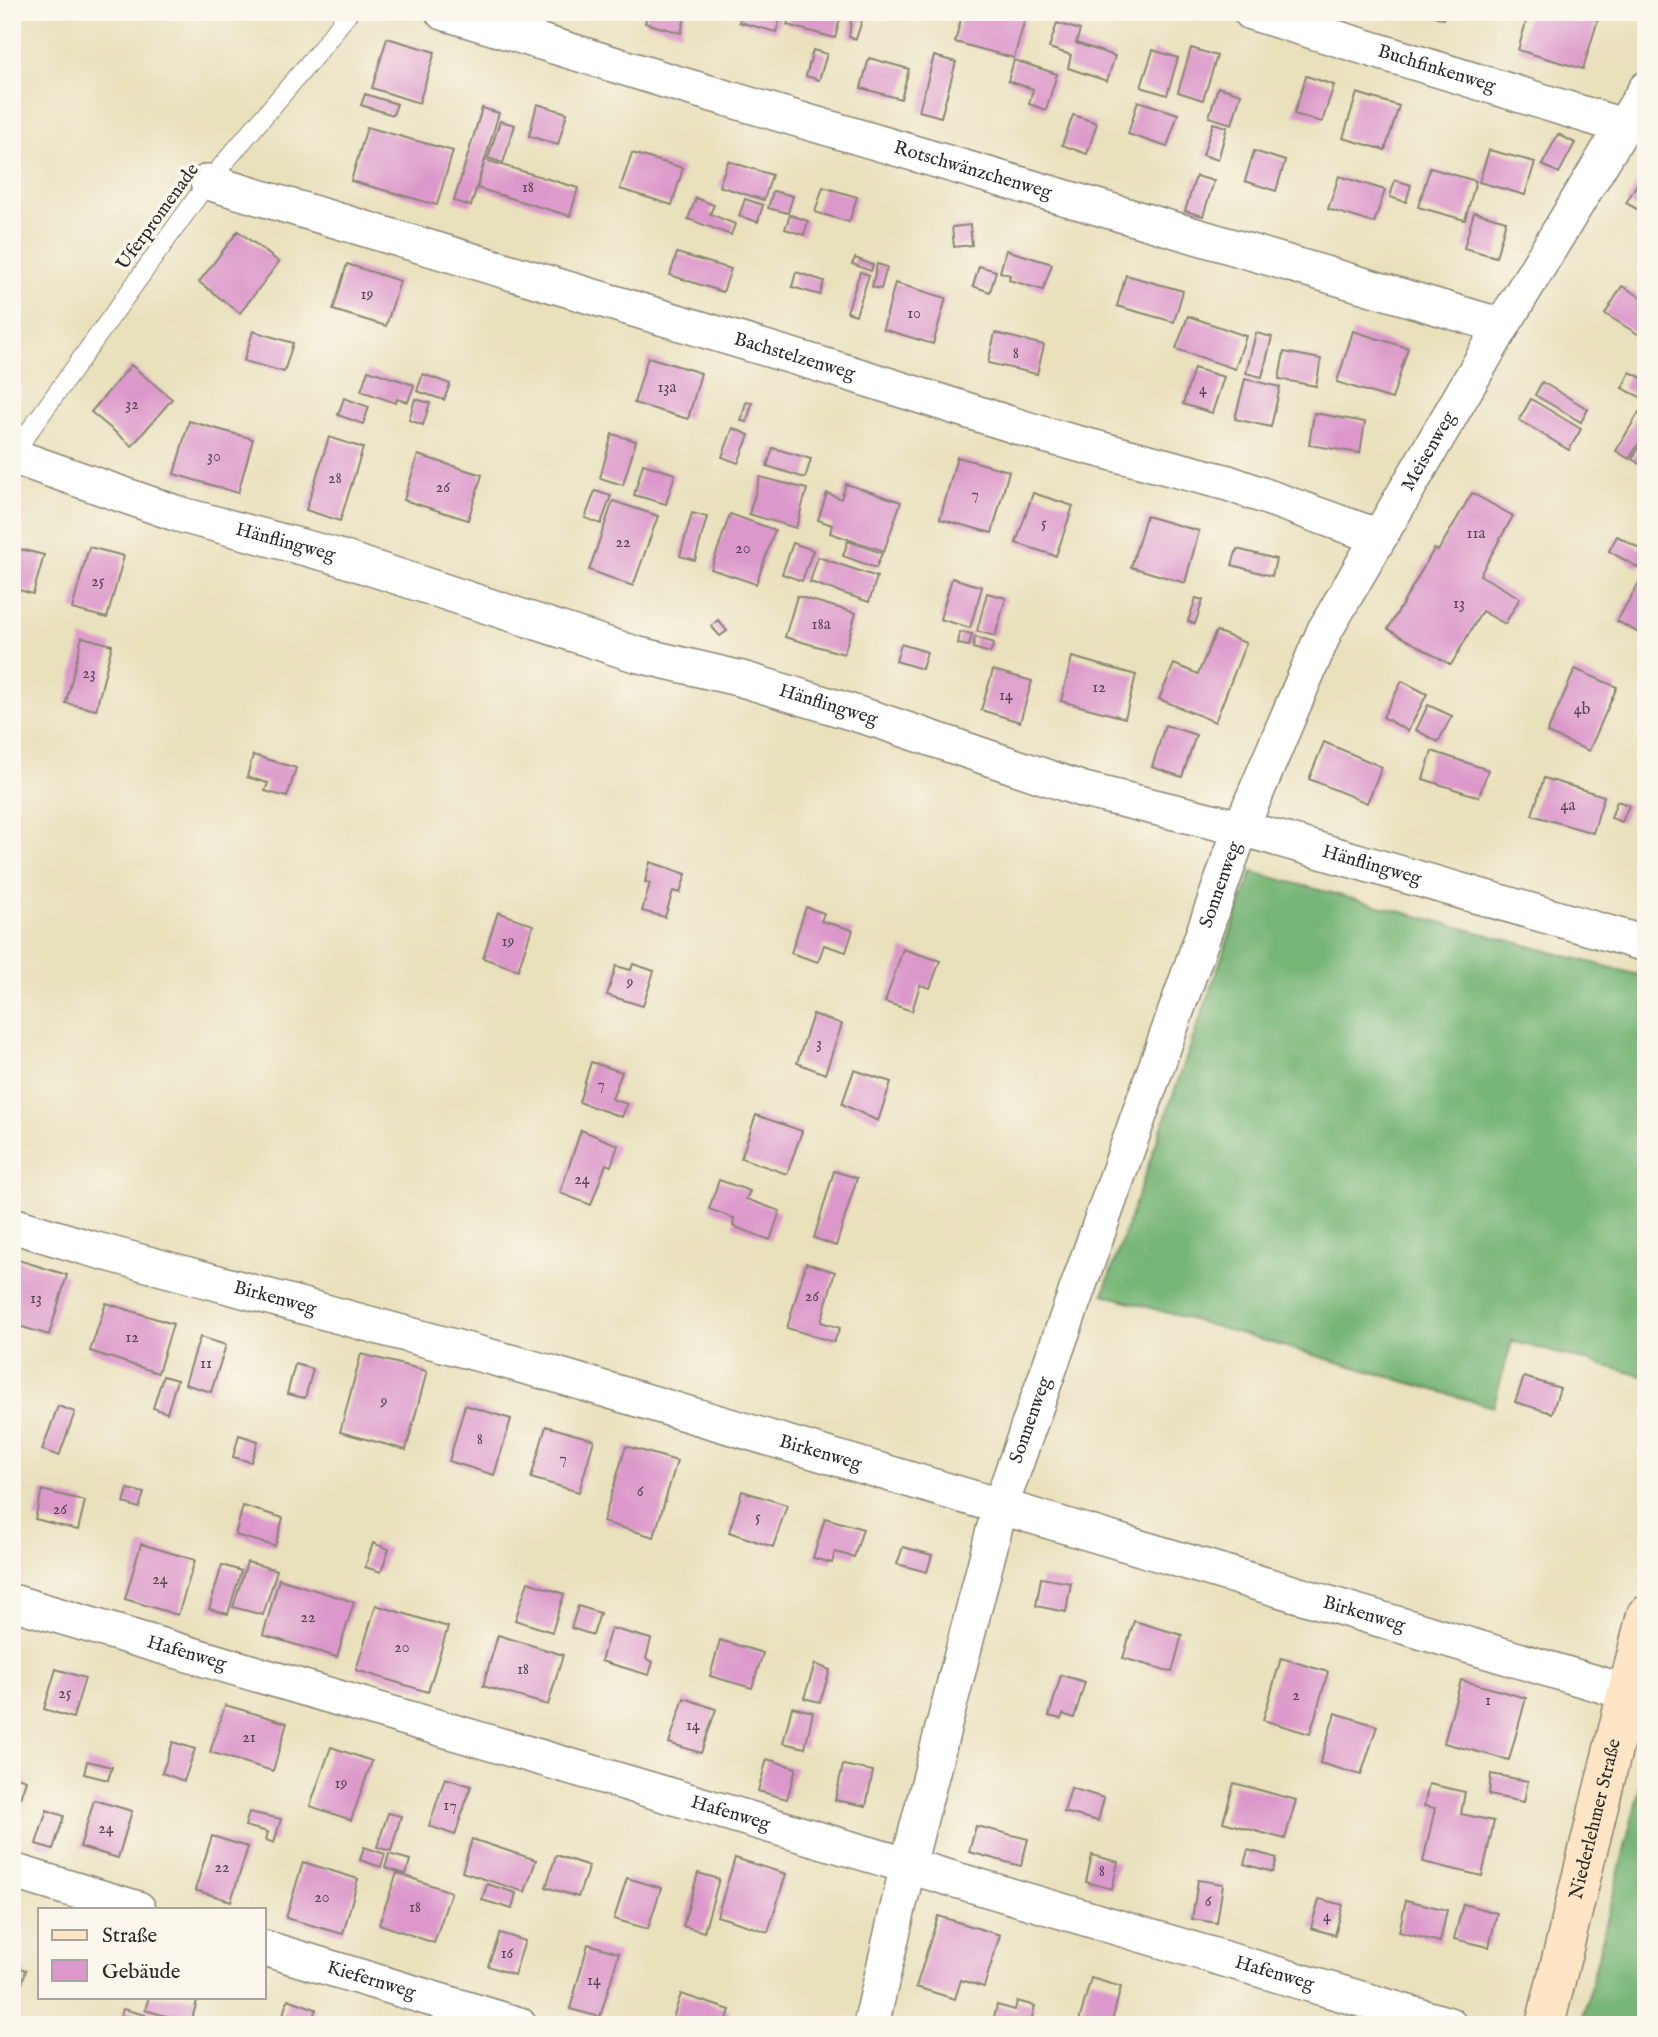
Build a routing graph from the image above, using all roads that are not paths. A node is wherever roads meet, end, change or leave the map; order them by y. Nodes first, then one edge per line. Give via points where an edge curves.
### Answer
1 (349, 12) edge
2 (443, 12) edge
3 (1251, 12) edge
4 (1646, 89) edge
5 (1622, 126) junction
6 (208, 183) junction
7 (1502, 326) junction
8 (12, 456) edge
9 (1379, 537) junction
10 (1241, 828) junction
11 (1646, 944) edge
12 (12, 1225) edge
13 (1000, 1507) junction
14 (12, 1602) edge
15 (1646, 1615) edge
16 (1626, 1692) junction
17 (908, 1865) junction
18 (12, 1871) edge
19 (135, 1908) edge
20 (266, 1949) edge
21 (519, 2025) edge
22 (871, 2025) edge
23 (1449, 2025) edge
24 (1545, 2025) edge

1 - 6 lane, Uferpromenade
2 - 7 street, Rotschwänzchenweg
3 - 5 street, Buchfinkenweg
4 - 5 street, Meisenweg
5 - 7 street, Meisenweg
6 - 8 lane, Uferpromenade
6 - 9 street, Bachstelzenweg via 1045,435 1228,483
7 - 9 street, Meisenweg
8 - 10 street, Hänflingweg via 178,514 332,555 635,654 742,679 880,721 1084,790
9 - 10 street, Meisenweg via 1325,630
10 - 11 street, Hänflingweg
10 - 13 street, Sonnenweg
12 - 13 street, Birkenweg via 550,1373
13 - 16 street, Birkenweg
13 - 17 street, Sonnenweg
14 - 17 street, Hafenweg
15 - 16 main road, Niederlehmer Straße
16 - 24 main road, Niederlehmer Straße
17 - 22 street, Sonnenweg
17 - 23 street, Hafenweg
18 - 19 street
20 - 21 street, Kiefernweg

